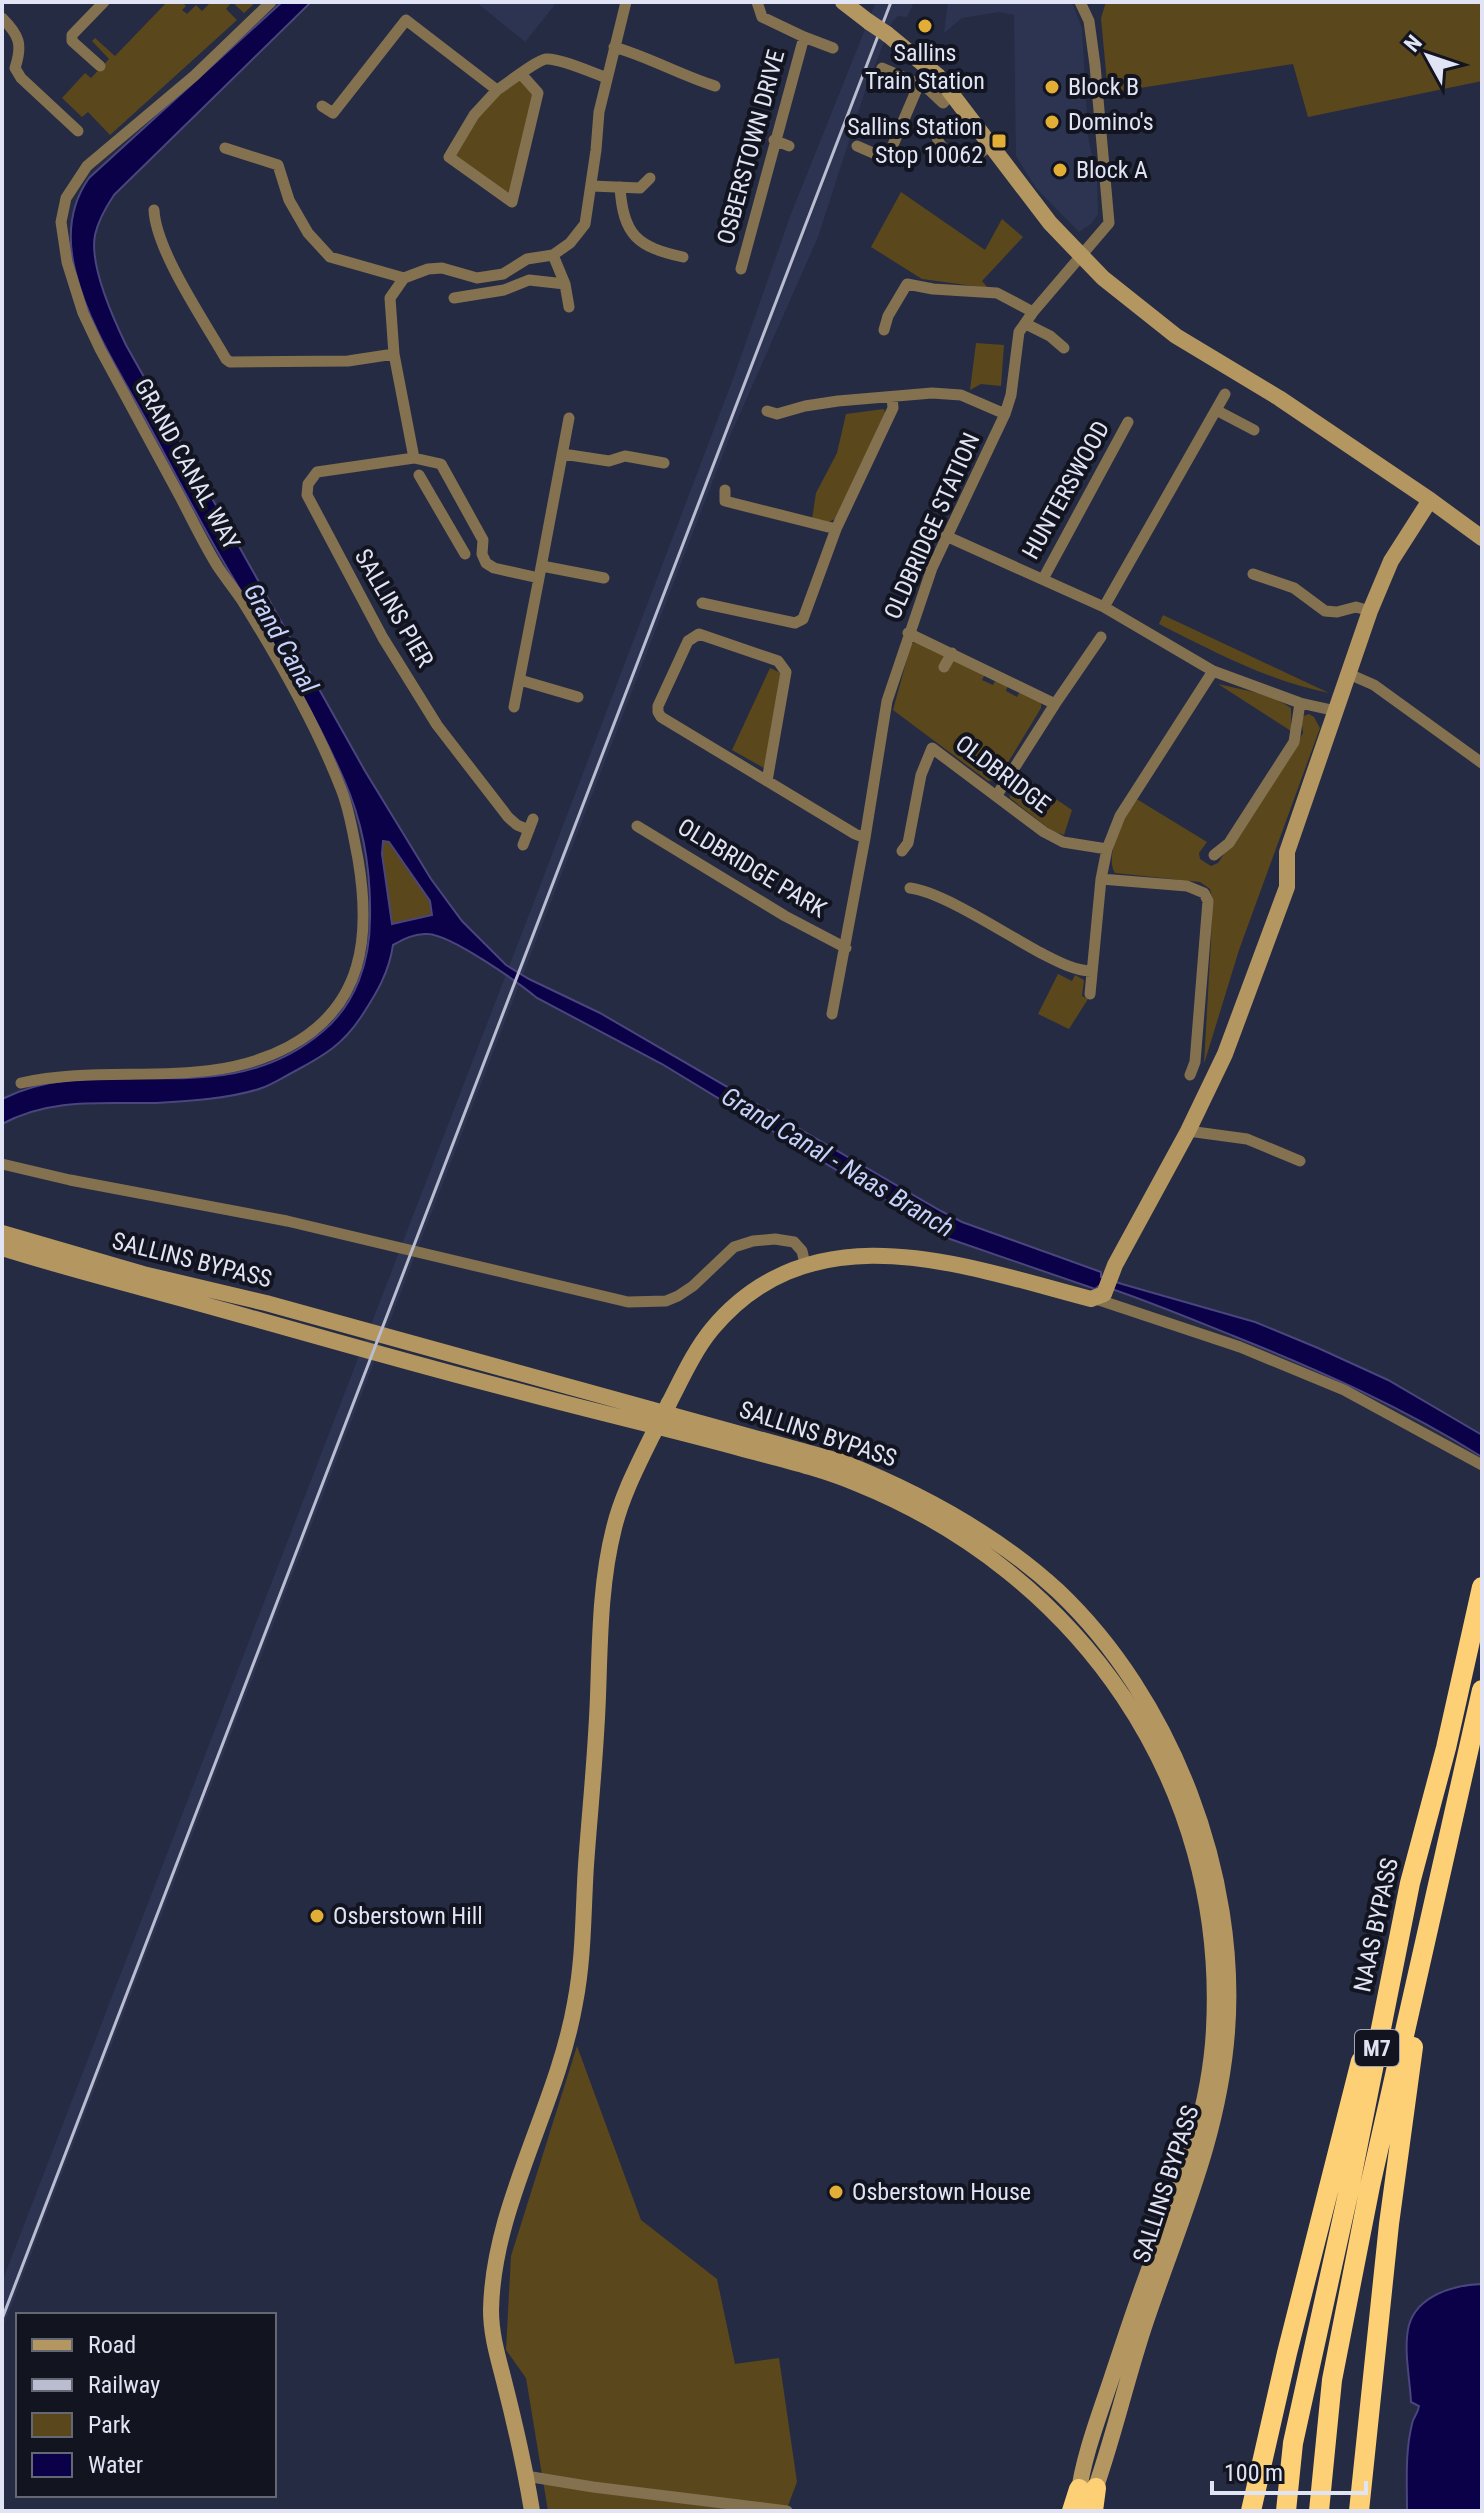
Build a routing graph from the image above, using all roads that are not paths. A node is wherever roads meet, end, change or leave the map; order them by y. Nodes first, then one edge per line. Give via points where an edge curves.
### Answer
1 (104, 2) edge
2 (271, 2) edge
3 (757, 2) edge
4 (843, 2) edge
5 (1080, 2) edge
6 (623, 3) edge
7 (2, 18) edge
8 (804, 37) junction
9 (614, 47) junction
10 (833, 48) dead end
11 (100, 66) dead end
12 (882, 68) dead end
13 (522, 75) junction
14 (607, 78) junction
15 (919, 84) junction
16 (715, 86) dead end
17 (497, 90) junction
18 (953, 93) junction
19 (322, 106) dead end
20 (941, 130) dead end
21 (78, 131) dead end
22 (774, 140) junction
23 (992, 145) junction
24 (789, 146) dead end
25 (857, 146) dead end
26 (225, 148) dead end
27 (650, 178) dead end
28 (592, 186) junction
29 (620, 187) junction
30 (154, 210) dead end
31 (553, 255) junction
32 (683, 257) dead end
33 (1082, 257) junction
34 (741, 269) dead end
35 (404, 278) junction
36 (565, 284) junction
37 (454, 298) dead end
38 (569, 307) dead end
39 (1033, 312) junction
40 (1026, 324) junction
41 (884, 330) dead end
42 (1064, 348) dead end
43 (394, 354) junction
44 (1225, 394) dead end
45 (892, 397) junction
46 (1216, 410) junction
47 (767, 411) dead end
48 (1005, 414) junction
49 (569, 418) dead end
50 (1128, 422) dead end
51 (1254, 430) dead end
52 (563, 454) junction
53 (414, 458) junction
54 (664, 463) dead end
55 (419, 475) dead end
56 (725, 490) dead end
57 (1430, 500) junction
58 (469, 514) junction
59 (449, 527) junction
60 (836, 529) junction
61 (946, 536) junction
62 (1482, 538) edge
63 (465, 554) dead end
64 (542, 566) junction
65 (1253, 574) dead end
66 (539, 578) junction
67 (604, 578) dead end
68 (1043, 579) junction
69 (702, 603) dead end
70 (1104, 607) junction
71 (1370, 611) junction
72 (908, 633) junction
73 (1101, 637) dead end
74 (952, 653) junction
75 (944, 667) dead end
76 (1213, 671) junction
77 (1349, 674) junction
78 (520, 680) junction
79 (578, 697) dead end
80 (887, 701) joint
81 (1300, 703) junction
82 (1055, 704) junction
83 (514, 707) dead end
84 (1336, 711) junction
85 (920, 740) dead end
86 (932, 748) junction
87 (1482, 763) edge
88 (767, 781) junction
89 (997, 795) junction
90 (637, 826) dead end
91 (865, 838) junction
92 (523, 845) dead end
93 (1107, 849) junction
94 (902, 851) dead end
95 (1214, 855) dead end
96 (1101, 879) junction
97 (910, 888) dead end
98 (846, 948) junction
99 (1092, 971) junction
100 (1090, 994) dead end
101 (832, 1014) dead end
102 (1190, 1075) dead end
103 (21, 1083) dead end
104 (1188, 1131) junction
105 (1300, 1161) dead end
106 (2, 1164) edge
107 (2, 1233) edge
108 (2, 1248) edge
109 (805, 1264) junction
110 (1100, 1296) junction
111 (1482, 1465) edge
112 (1482, 1587) edge
113 (1482, 1690) edge
114 (1446, 1748) junction
115 (1466, 1756) junction
116 (526, 2476) junction
117 (1087, 2488) junction
118 (532, 2511) edge
119 (787, 2511) edge
120 (1074, 2511) edge
121 (1090, 2511) edge
122 (1251, 2511) edge
123 (1286, 2511) edge
124 (1319, 2511) edge
125 (1359, 2511) edge

1 - 11 street via 72,35 72,41
2 - 103 street, GRAND CANAL WAY via 194,76 87,166 66,198 61,222 67,262 100,349 218,566 303,707 342,791 362,886 360,953 354,978 325,1021 264,1058 204,1072 69,1074
3 - 8 street, OSBERSTOWN DRIVE via 762,17
4 - 18 main road, bridge via 920,59
5 - 33 street, OLDBRIDGE STATION via 1089,21 1095,65 1109,223
6 - 9 street
7 - 21 street via 19,36 15,68 21,78
8 - 10 street, OSBERSTOWN DRIVE
8 - 22 street, OSBERSTOWN DRIVE
9 - 14 street
9 - 16 street
12 - 15 street
13 - 14 street via 548,59
13 - 17 street
13 - 17 street via 538,93 512,202 449,157 474,115
14 - 28 street
15 - 18 street via 943,103
15 - 25 street via 887,159
17 - 19 street via 406,20 333,113
18 - 23 main road
20 - 23 street via 940,145 968,161
22 - 24 street
22 - 34 street, OSBERSTOWN DRIVE
23 - 33 main road
26 - 35 street via 278,165 289,200 330,257
27 - 29 street via 640,188
28 - 29 street
28 - 31 street via 585,224
29 - 32 street via 621,209 634,235 655,251
30 - 43 street via 165,251 230,362 348,361
31 - 35 street via 527,259 503,274 477,278 442,268
31 - 36 street
33 - 39 street, OLDBRIDGE STATION
33 - 57 main road via 1176,336
35 - 43 street via 390,298
36 - 37 street via 529,280
36 - 38 street
39 - 40 street, OLDBRIDGE STATION
39 - 41 street via 997,293 907,284
40 - 42 street
40 - 48 street, OLDBRIDGE STATION via 1019,332
43 - 53 street
44 - 46 street
45 - 47 street, OLDBRIDGE STATION via 777,414
45 - 48 street, OLDBRIDGE STATION via 961,395
45 - 60 street via 893,408
46 - 51 street
46 - 70 street
48 - 61 street, OLDBRIDGE STATION
49 - 52 street
50 - 68 street, HUNTERSWOOD
52 - 54 street
52 - 64 street
53 - 58 street via 439,462
53 - 92 street, SALLINS PIER via 317,472 307,495 383,638 437,725 508,817 517,825 531,825
55 - 59 street
56 - 60 street via 725,501
57 - 62 main road
57 - 71 main road via 1391,561
58 - 59 street
58 - 66 street via 483,540 486,563
59 - 63 street
60 - 69 street via 800,622
61 - 68 street
61 - 72 street, OLDBRIDGE STATION
64 - 66 street
64 - 67 street
65 - 71 street via 1294,588 1325,611
66 - 78 street
68 - 70 street
70 - 76 street
71 - 77 main road
72 - 74 street
72 - 80 street, OLDBRIDGE STATION
73 - 82 street
74 - 75 street
74 - 82 street
76 - 81 street
76 - 93 street via 1120,816
77 - 84 main road
77 - 87 street via 1374,685
78 - 79 street
78 - 83 street
80 - 91 street, OLDBRIDGE PARK
81 - 84 street
81 - 95 street via 1294,742 1229,843
82 - 89 street
84 - 104 main road via 1287,852 1287,887 1225,1054
85 - 86 street
86 - 89 street, OLDBRIDGE
86 - 94 street, OLDBRIDGE
88 - 88 street via 783,665 699,634 688,641 658,712
88 - 91 street
89 - 93 street, OLDBRIDGE via 1063,842
90 - 98 street, OLDBRIDGE PARK
91 - 98 street, OLDBRIDGE PARK
93 - 96 street
96 - 99 street
96 - 102 street via 1187,886 1204,893 1208,901
97 - 99 street via 958,907 1052,959
98 - 101 street, OLDBRIDGE PARK
99 - 100 street
104 - 105 street via 1247,1139
104 - 110 main road
106 - 109 street via 287,1221 628,1302 666,1301 693,1286 734,1247 753,1241 794,1242
107 - 117 main road, SALLINS BYPASS via 842,1462 895,1484 977,1530 1024,1563 1085,1620 1141,1695 1169,1744 1208,1848 1228,1979 1227,2032 1209,2140
108 - 117 main road, SALLINS BYPASS via 850,1481 920,1513 990,1556 1041,1598 1091,1652 1140,1724 1170,1782 1189,1837 1208,1920 1214,2031 1192,2154 1097,2421
109 - 110 main road via 865,1255 936,1261
109 - 116 main road, bridge via 745,1297 698,1348 630,1482 614,1526 601,1636 582,1967 556,2081 501,2238 493,2280 494,2348
110 - 111 street via 1344,1390
112 - 114 highway, NAAS BYPASS / M7
113 - 115 highway, NAAS BYPASS / M7
114 - 122 highway, M7 via 1374,2008
114 - 123 highway, NAAS BYPASS / M7 via 1410,1883 1293,2443
115 - 124 highway, NAAS BYPASS / M7 via 1332,2380
115 - 125 highway, M7 via 1403,2107
116 - 118 main road
116 - 119 street
117 - 120 highway
117 - 121 highway

